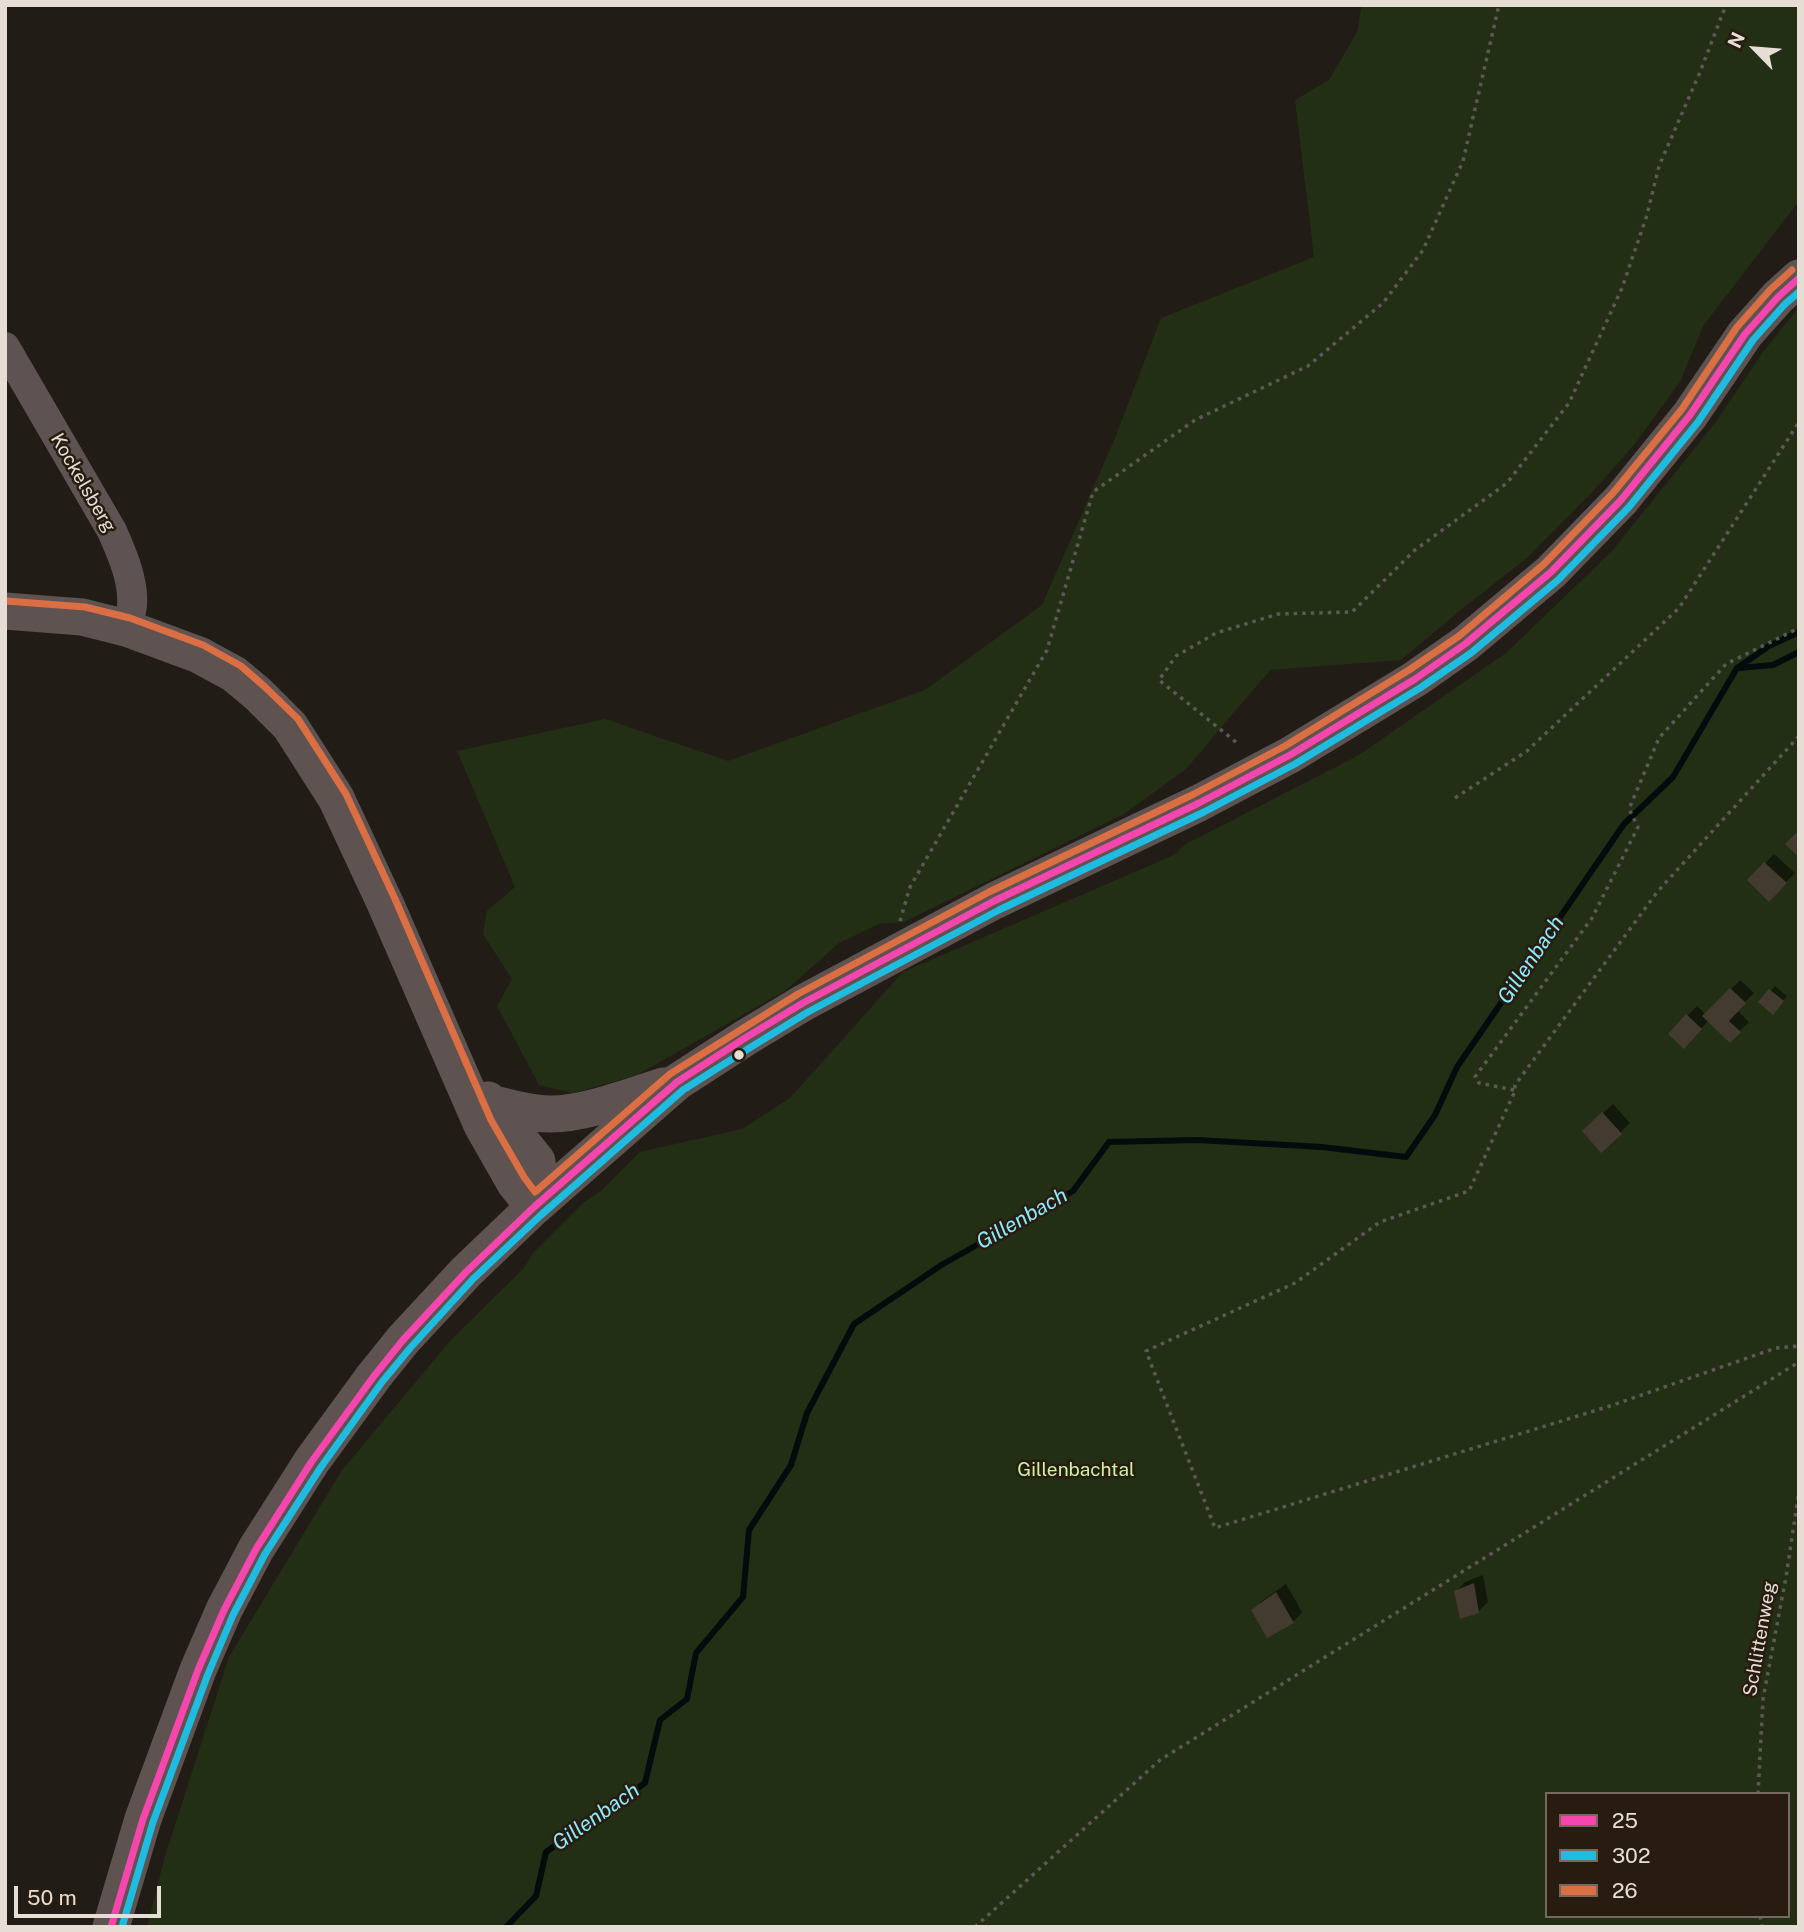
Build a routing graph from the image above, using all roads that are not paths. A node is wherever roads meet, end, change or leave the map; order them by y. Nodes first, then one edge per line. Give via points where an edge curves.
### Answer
1 (1799, 278) edge
2 (5, 346) edge
3 (5, 611) edge
4 (126, 628) junction
5 (803, 1003) junction
6 (455, 1062) junction
7 (677, 1082) junction
8 (490, 1103) junction
9 (534, 1207) junction
10 (403, 1340) junction
11 (111, 1927) edge

1 - 5 main road via 1745,334 1690,415 1621,500 1551,572 1465,644 1290,755 994,901
2 - 4 street, Kockelsberg via 122,555 131,584
3 - 4 main road via 82,617
4 - 6 main road via 199,655 234,674 290,726 336,798
5 - 7 main road
5 - 10 main road via 617,1150 458,1298
6 - 8 main road
6 - 9 main road via 482,1125
7 - 8 main road via 552,1114
7 - 9 main road
8 - 9 main road via 537,1161
9 - 10 main road
10 - 11 main road via 312,1461 224,1610 166,1754

